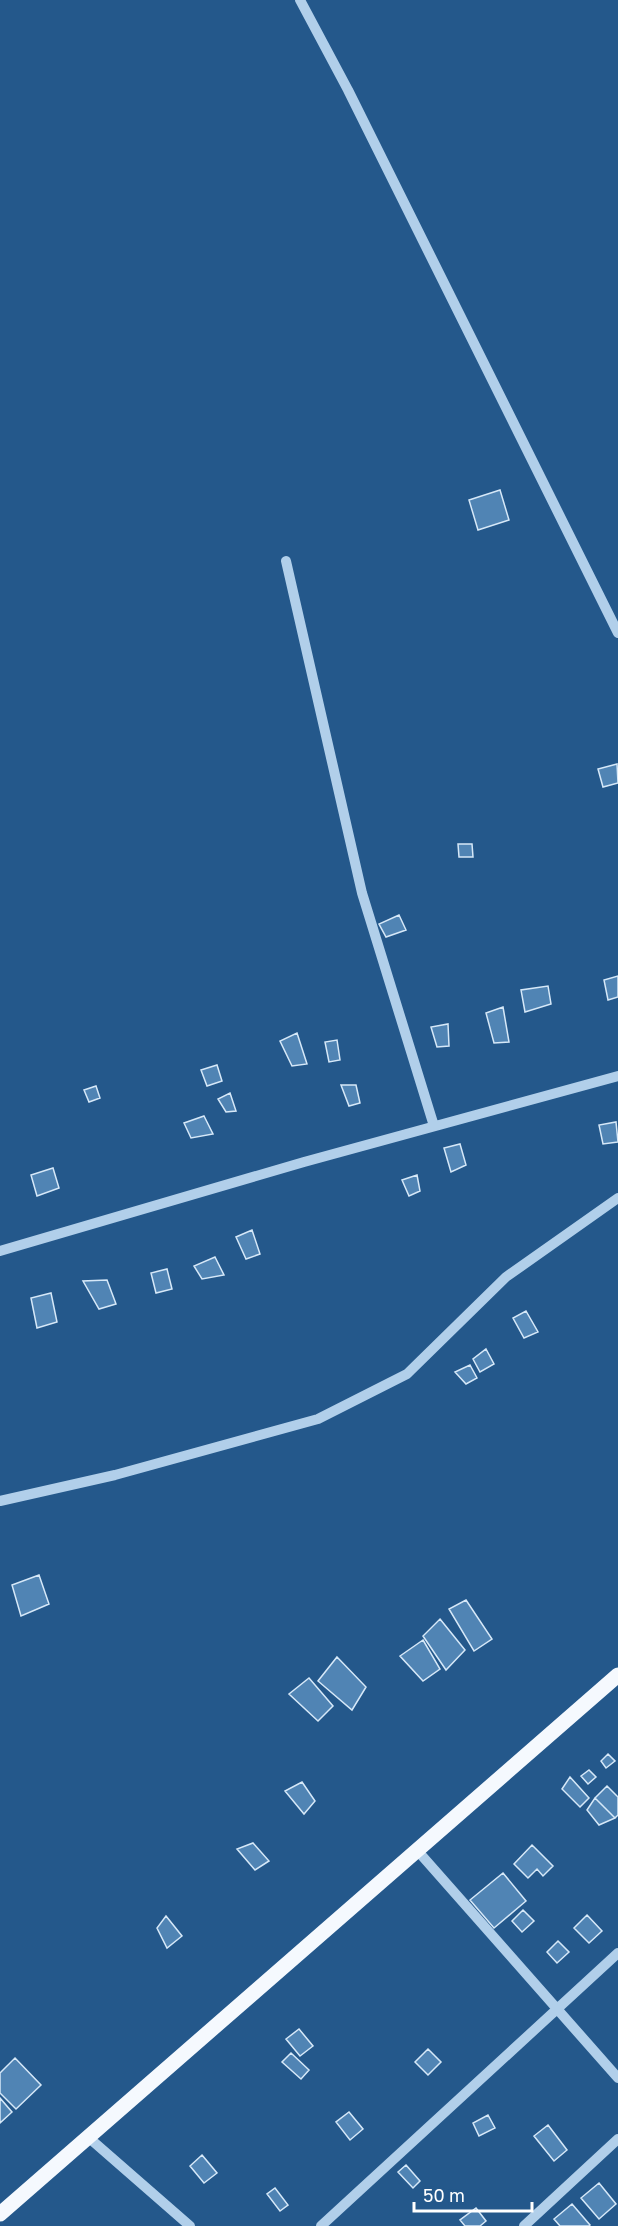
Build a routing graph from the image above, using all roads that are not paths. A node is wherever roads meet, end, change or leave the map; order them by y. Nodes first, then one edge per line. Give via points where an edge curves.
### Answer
1 (300, 0) edge
2 (286, 561) dead end
3 (618, 633) edge
4 (618, 1076) edge
5 (434, 1126) junction
6 (618, 1198) edge
7 (0, 1251) edge
8 (0, 1501) edge
9 (618, 1675) edge
10 (416, 1849) junction
11 (618, 1953) edge
12 (558, 2008) junction
13 (618, 2078) edge
14 (88, 2137) junction
15 (618, 2139) edge
16 (0, 2214) edge
17 (190, 2226) edge
18 (321, 2226) edge
19 (524, 2226) edge

1 - 3 street
2 - 5 street via 362,892
4 - 5 street
5 - 7 street
6 - 8 street via 506,1277 407,1374 318,1419 115,1475
9 - 10 main road
10 - 12 street
10 - 14 main road
11 - 12 street
12 - 13 street
12 - 18 street
14 - 16 main road
14 - 17 street
15 - 19 street

